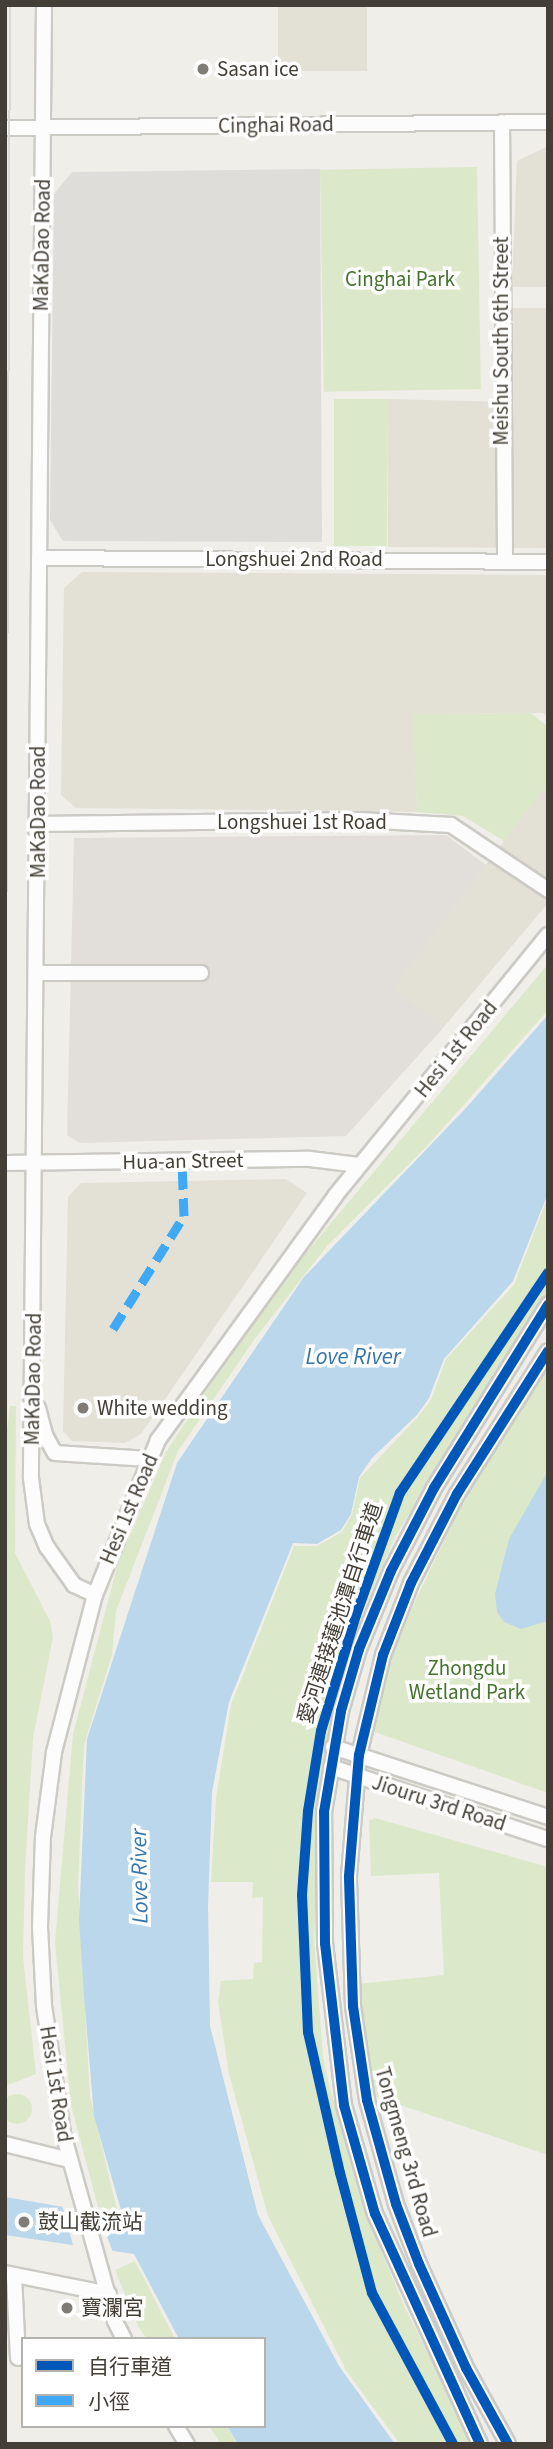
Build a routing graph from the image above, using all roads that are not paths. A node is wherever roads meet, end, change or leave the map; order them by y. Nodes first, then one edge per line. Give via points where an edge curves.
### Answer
1 (44, 5) edge
2 (502, 122) junction
3 (548, 122) edge
4 (5, 128) edge
5 (43, 128) junction
6 (40, 558) junction
7 (505, 560) junction
8 (548, 562) edge
9 (37, 824) junction
10 (548, 890) edge
11 (548, 935) edge
12 (38, 973) junction
13 (201, 973) dead end
14 (5, 1163) edge
15 (37, 1163) junction
16 (359, 1165) junction
17 (548, 1305) edge
18 (548, 1351) edge
19 (32, 1379) junction
20 (149, 1460) junction
21 (95, 1595) junction
22 (333, 1747) junction
23 (359, 1755) junction
24 (331, 1767) junction
25 (356, 1775) junction
26 (548, 1817) edge
27 (548, 1839) edge
28 (324, 1928) junction
29 (350, 1928) junction
30 (367, 2100) junction
31 (344, 2105) junction
32 (5, 2144) edge
33 (69, 2160) junction
34 (10, 2274) edge
35 (109, 2294) junction
36 (123, 2337) edge
37 (18, 2358) dead end
38 (177, 2428) edge
39 (187, 2444) edge
40 (480, 2444) edge
41 (508, 2444) edge

1 - 5 street, MaKaDao Road
2 - 3 street, Cinghai Road
2 - 5 street, Cinghai Road
2 - 7 street, Meishu South 6th Street
4 - 5 street, Cinghai Road
5 - 6 street, MaKaDao Road
6 - 7 street, Longshuei 2nd Road
6 - 9 street, MaKaDao Road
7 - 8 street, Longshuei 2nd Road
9 - 10 street, Longshuei 1st Road via 359,820 451,825
9 - 12 street, MaKaDao Road
11 - 16 street, Hesi 1st Road
12 - 13 street
12 - 15 street, MaKaDao Road
14 - 15 street, Hua-an Street
15 - 16 street, Hua-an Street via 310,1159
15 - 19 street, MaKaDao Road
16 - 20 street, Hesi 1st Road via 255,1301 158,1440
17 - 22 street, Tongmeng 3rd Road via 434,1488 391,1571 359,1649
18 - 23 street, Tongmeng 3rd Road via 457,1494 411,1583 383,1655
19 - 20 street via 46,1437 55,1453
19 - 21 street, MaKaDao Road via 37,1524 68,1579
20 - 21 street, Hesi 1st Road
21 - 33 street, Hesi 1st Road via 54,1752 41,1877 44,2006 52,2081
22 - 23 street, Jiouru 3rd Road
22 - 24 street, Tongmeng 3rd Road
23 - 25 street, Tongmeng 3rd Road
23 - 26 street, Jiouru 3rd Road
24 - 25 street, Jiouru 3rd Road
24 - 28 street, Tongmeng 3rd Road via 324,1812
25 - 27 street, Jiouru 3rd Road
25 - 29 street, Tongmeng 3rd Road
28 - 29 street
28 - 31 street, Tongmeng 3rd Road
29 - 30 street, Tongmeng 3rd Road via 352,2006
30 - 31 street
30 - 41 street, Tongmeng 3rd Road via 396,2204 419,2264 466,2368
31 - 40 street, Tongmeng 3rd Road via 374,2214
32 - 33 street
33 - 35 street, Hesi 1st Road
34 - 35 street
34 - 37 street
35 - 36 street
38 - 39 street

